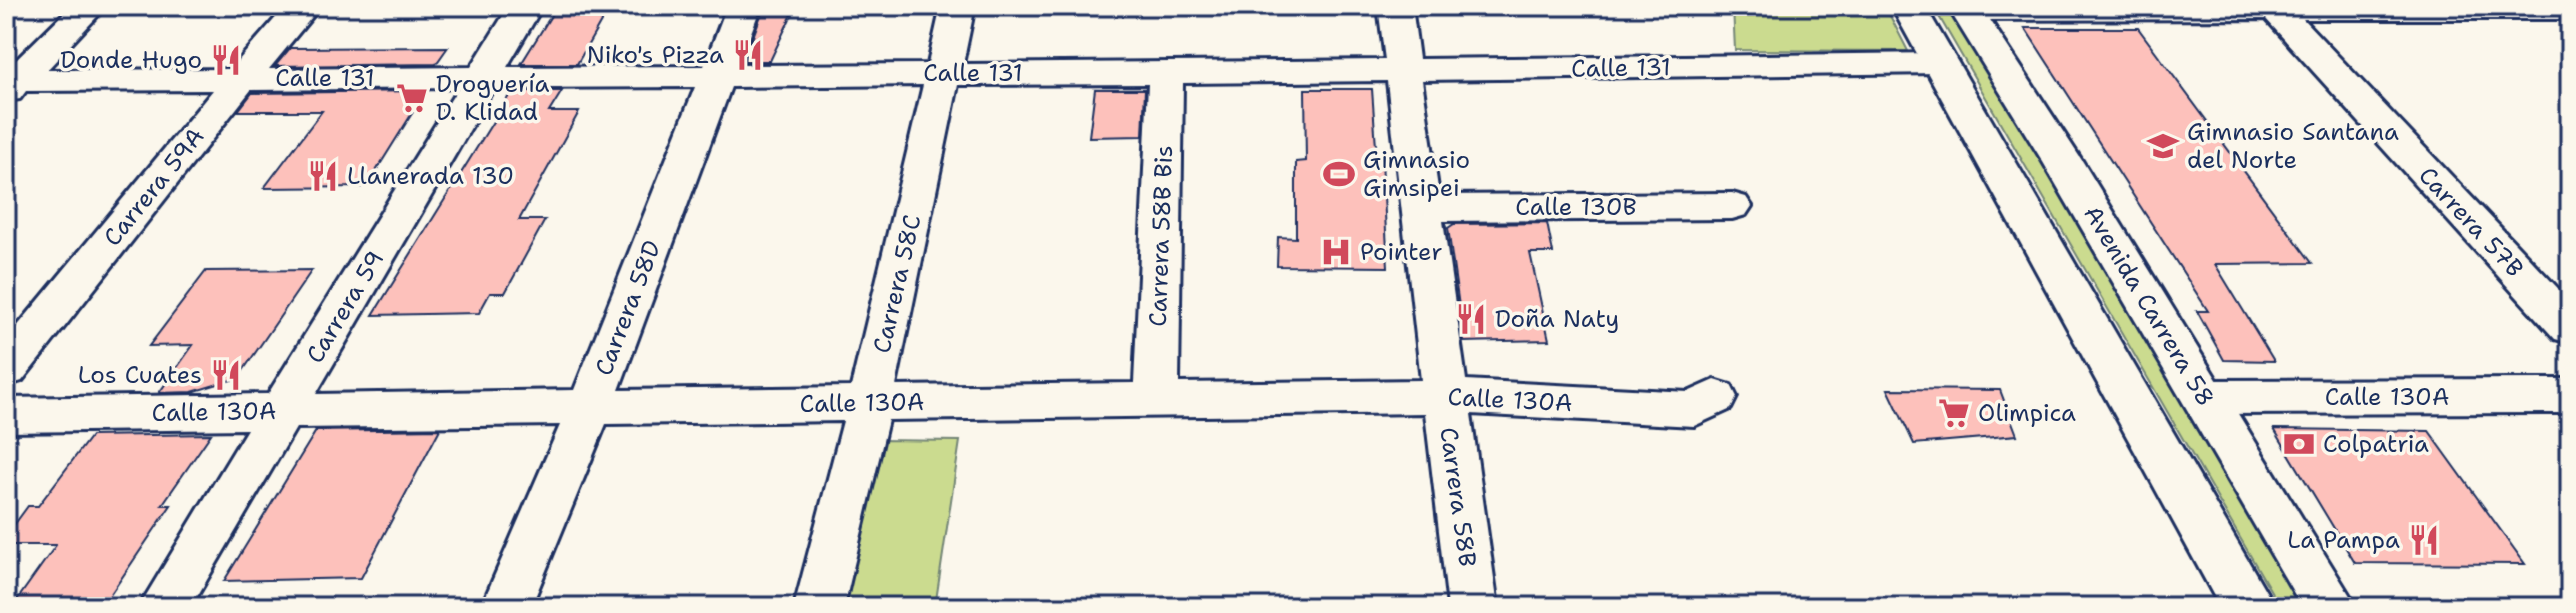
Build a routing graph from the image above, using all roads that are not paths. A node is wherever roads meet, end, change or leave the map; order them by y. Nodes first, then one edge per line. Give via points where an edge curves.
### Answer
1 (90, 6) edge
2 (304, 6) edge
3 (526, 6) edge
4 (744, 6) edge
5 (958, 6) edge
6 (1395, 6) edge
7 (1908, 6) edge
8 (1965, 8) edge
9 (2275, 9) junction
10 (2570, 9) edge
11 (1939, 63) junction
12 (1402, 71) junction
13 (944, 73) junction
14 (1166, 73) junction
15 (716, 76) junction
16 (242, 78) junction
17 (482, 78) junction
18 (10, 84) edge
19 (1732, 206) dead end
20 (1420, 208) junction
21 (2570, 328) edge
22 (6, 370) edge
23 (1444, 396) junction
24 (2570, 396) edge
25 (1715, 397) dead end
26 (2204, 397) junction
27 (1156, 399) junction
28 (870, 403) junction
29 (590, 407) junction
30 (283, 411) junction
31 (6, 415) edge
32 (164, 607) edge
33 (506, 607) edge
34 (819, 607) edge
35 (1473, 607) edge
36 (2248, 607) edge
37 (2330, 607) edge

1 - 18 street
2 - 16 street, Carrera 59A
3 - 17 street, Carrera 59
4 - 15 street, Carrera 58D
5 - 13 street, Carrera 58C
6 - 12 street, Carrera 58B
7 - 11 main road
8 - 9 street
8 - 26 main road, Avenida Carrera 58
9 - 10 street
9 - 21 street, Carrera 57B
11 - 12 street, Calle 131
11 - 36 main road
12 - 14 street, Calle 131
12 - 20 street, Carrera 58B
13 - 14 street, Calle 131
13 - 15 street, Calle 131
13 - 28 street, Carrera 58C
14 - 27 street, Carrera 58B Bis
15 - 17 street, Calle 131
15 - 29 street, Carrera 58D
16 - 17 street, Calle 131
16 - 18 street, Calle 131
16 - 22 street, Carrera 59A
17 - 30 street, Carrera 59
19 - 20 street, Calle 130B
20 - 23 street, Carrera 58B
23 - 25 street, Calle 130A via 1694,409
23 - 27 street, Calle 130A
23 - 35 street, Carrera 58B
24 - 26 street, Calle 130A
26 - 37 main road, Avenida Carrera 58
27 - 28 street, Calle 130A
28 - 29 street, Calle 130A
28 - 34 street, Carrera 58C
29 - 30 street, Calle 130A
29 - 33 street, Carrera 58D
30 - 31 street, Calle 130A
30 - 32 street, Carrera 59

